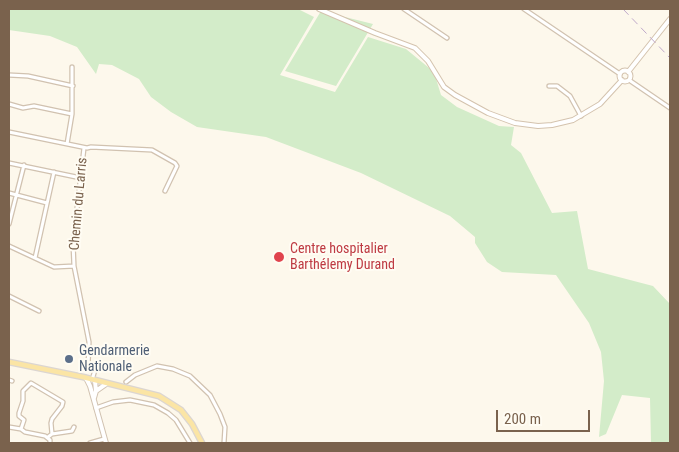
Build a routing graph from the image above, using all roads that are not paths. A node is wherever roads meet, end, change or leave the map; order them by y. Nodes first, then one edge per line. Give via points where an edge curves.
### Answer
1 (319, 9) edge
2 (404, 9) edge
3 (524, 9) edge
4 (670, 19) edge
5 (447, 38) dead end
6 (72, 67) dead end
7 (628, 72) junction
8 (620, 74) junction
9 (9, 75) edge
10 (622, 80) junction
11 (629, 80) junction
12 (72, 86) junction
13 (549, 86) dead end
14 (9, 104) edge
15 (670, 108) edge
16 (72, 114) junction
17 (581, 116) junction
18 (9, 132) edge
19 (66, 144) junction
20 (84, 148) junction
21 (9, 163) edge
22 (24, 166) junction
23 (54, 172) junction
24 (81, 178) junction
25 (165, 191) dead end
26 (9, 193) edge
27 (16, 195) junction
28 (47, 203) junction
29 (9, 224) edge
30 (9, 246) edge
31 (35, 258) junction
32 (74, 266) junction
33 (9, 296) edge
34 (39, 311) dead end
35 (9, 362) edge
36 (86, 378) junction
37 (93, 380) junction
38 (126, 382) dead end
39 (106, 384) junction
40 (90, 386) junction
41 (96, 391) junction
42 (93, 400) junction
43 (95, 408) junction
44 (9, 427) edge
45 (74, 427) dead end
46 (21, 429) junction
47 (52, 434) junction
48 (48, 437) junction
49 (105, 441) edge
50 (50, 443) edge
51 (90, 443) edge
52 (190, 443) edge
53 (202, 443) edge
54 (224, 443) edge

1 - 17 main road via 414,48 428,61 444,86 488,114 538,126 562,123
2 - 5 street
3 - 8 street
4 - 7 main road
6 - 12 street
7 - 8 main road
7 - 11 main road
8 - 10 main road
9 - 12 street
10 - 11 main road
10 - 17 main road via 600,104
11 - 15 street
12 - 16 street
13 - 17 street via 557,86 570,96
14 - 16 street
16 - 19 street
18 - 19 street
19 - 20 street
20 - 24 street, Chemin du Larris
20 - 25 street, Chemin du Larris via 152,150 177,166
21 - 22 street
22 - 23 street
22 - 27 street
23 - 24 street
23 - 28 street
24 - 32 street, Chemin du Larris via 73,240
26 - 27 street
27 - 28 street
27 - 29 street
28 - 31 street
30 - 31 street
31 - 32 street via 54,267
32 - 37 street, Chemin du Larris via 89,342 88,366 95,370
33 - 34 street
35 - 36 main road
36 - 37 main road
36 - 40 main road
37 - 39 main road
37 - 40 main road
37 - 41 main road
38 - 54 street via 157,366 173,368 190,376 210,395 220,414 225,427
39 - 41 main road
39 - 53 main road via 151,394 174,404 188,418
40 - 42 main road
41 - 42 main road
42 - 43 main road
43 - 49 main road
43 - 52 street via 130,400 154,405 176,420
44 - 46 street
45 - 47 street via 72,431
46 - 47 street via 24,420 19,416 23,391 31,383 63,402 50,423
46 - 48 street
47 - 48 street
48 - 50 street
49 - 51 street

